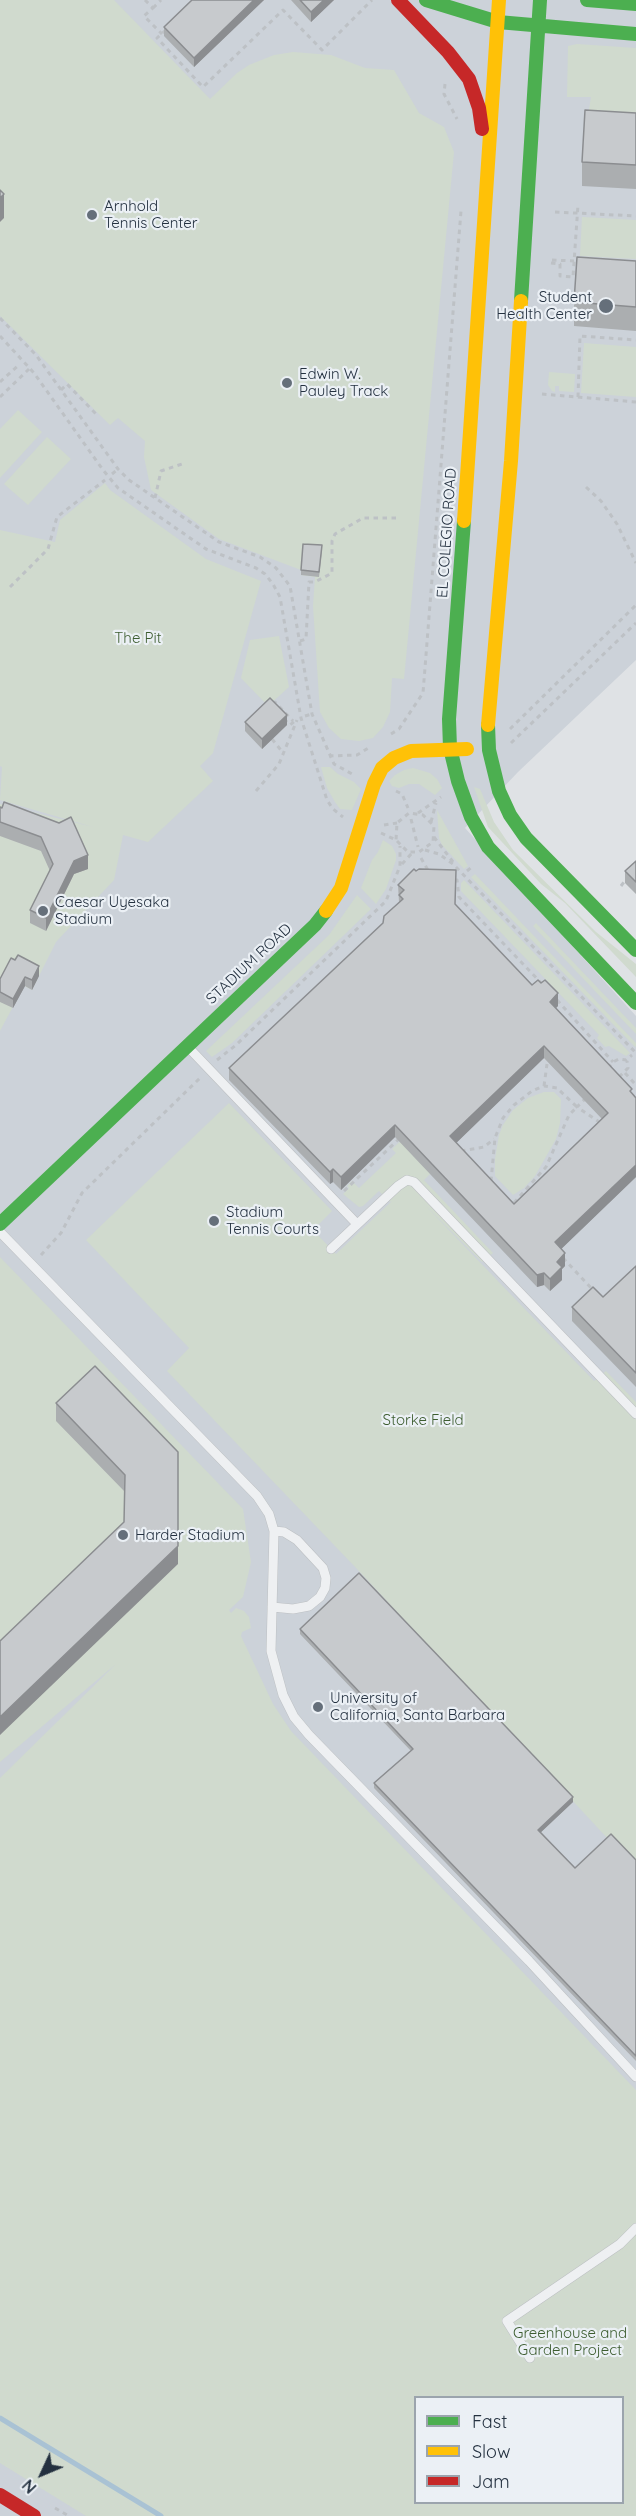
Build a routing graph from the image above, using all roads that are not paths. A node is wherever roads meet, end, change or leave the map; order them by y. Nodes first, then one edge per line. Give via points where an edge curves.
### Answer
1 (398, 0) edge
2 (426, 0) edge
3 (499, 0) edge
4 (540, 0) edge
5 (587, 0) edge
6 (636, 4) edge
7 (498, 22) junction
8 (537, 27) junction
9 (636, 34) edge
10 (488, 169) junction
11 (450, 748) junction
12 (489, 750) junction
13 (636, 950) edge
14 (636, 1003) edge
15 (186, 1045) junction
16 (228, 1072) edge
17 (219, 1080) junction
18 (0, 1224) edge
19 (357, 1224) junction
20 (0, 1232) edge
21 (331, 1249) dead end
22 (636, 1414) edge
23 (274, 1531) junction
24 (273, 1607) junction
25 (636, 2077) edge
26 (636, 2228) edge
27 (530, 2358) dead end
28 (0, 2495) edge
29 (34, 2516) edge

1 - 10 main road via 469,79 480,108
2 - 7 main road
3 - 7 main road, EL COLEGIO ROAD
4 - 8 main road
5 - 6 main road
7 - 8 main road
7 - 10 main road, EL COLEGIO ROAD
8 - 9 main road
8 - 12 main road
10 - 11 main road, EL COLEGIO ROAD
11 - 12 main road, STADIUM ROAD
11 - 14 main road, EL COLEGIO ROAD via 468,808 488,847
11 - 15 main road, STADIUM ROAD via 411,751 382,768 341,888 331,905 315,925
12 - 13 main road via 499,791 526,838
15 - 17 lane
15 - 18 main road, STADIUM ROAD
16 - 17 lane
17 - 19 lane
19 - 21 lane
19 - 22 lane via 398,1186 407,1180 414,1182
20 - 23 lane via 257,1496
23 - 24 lane
23 - 24 lane via 297,1540 323,1568 326,1578 320,1597 309,1606
24 - 25 lane via 271,1650 283,1695 294,1717
26 - 27 lane via 620,2244 507,2321
28 - 29 main road

